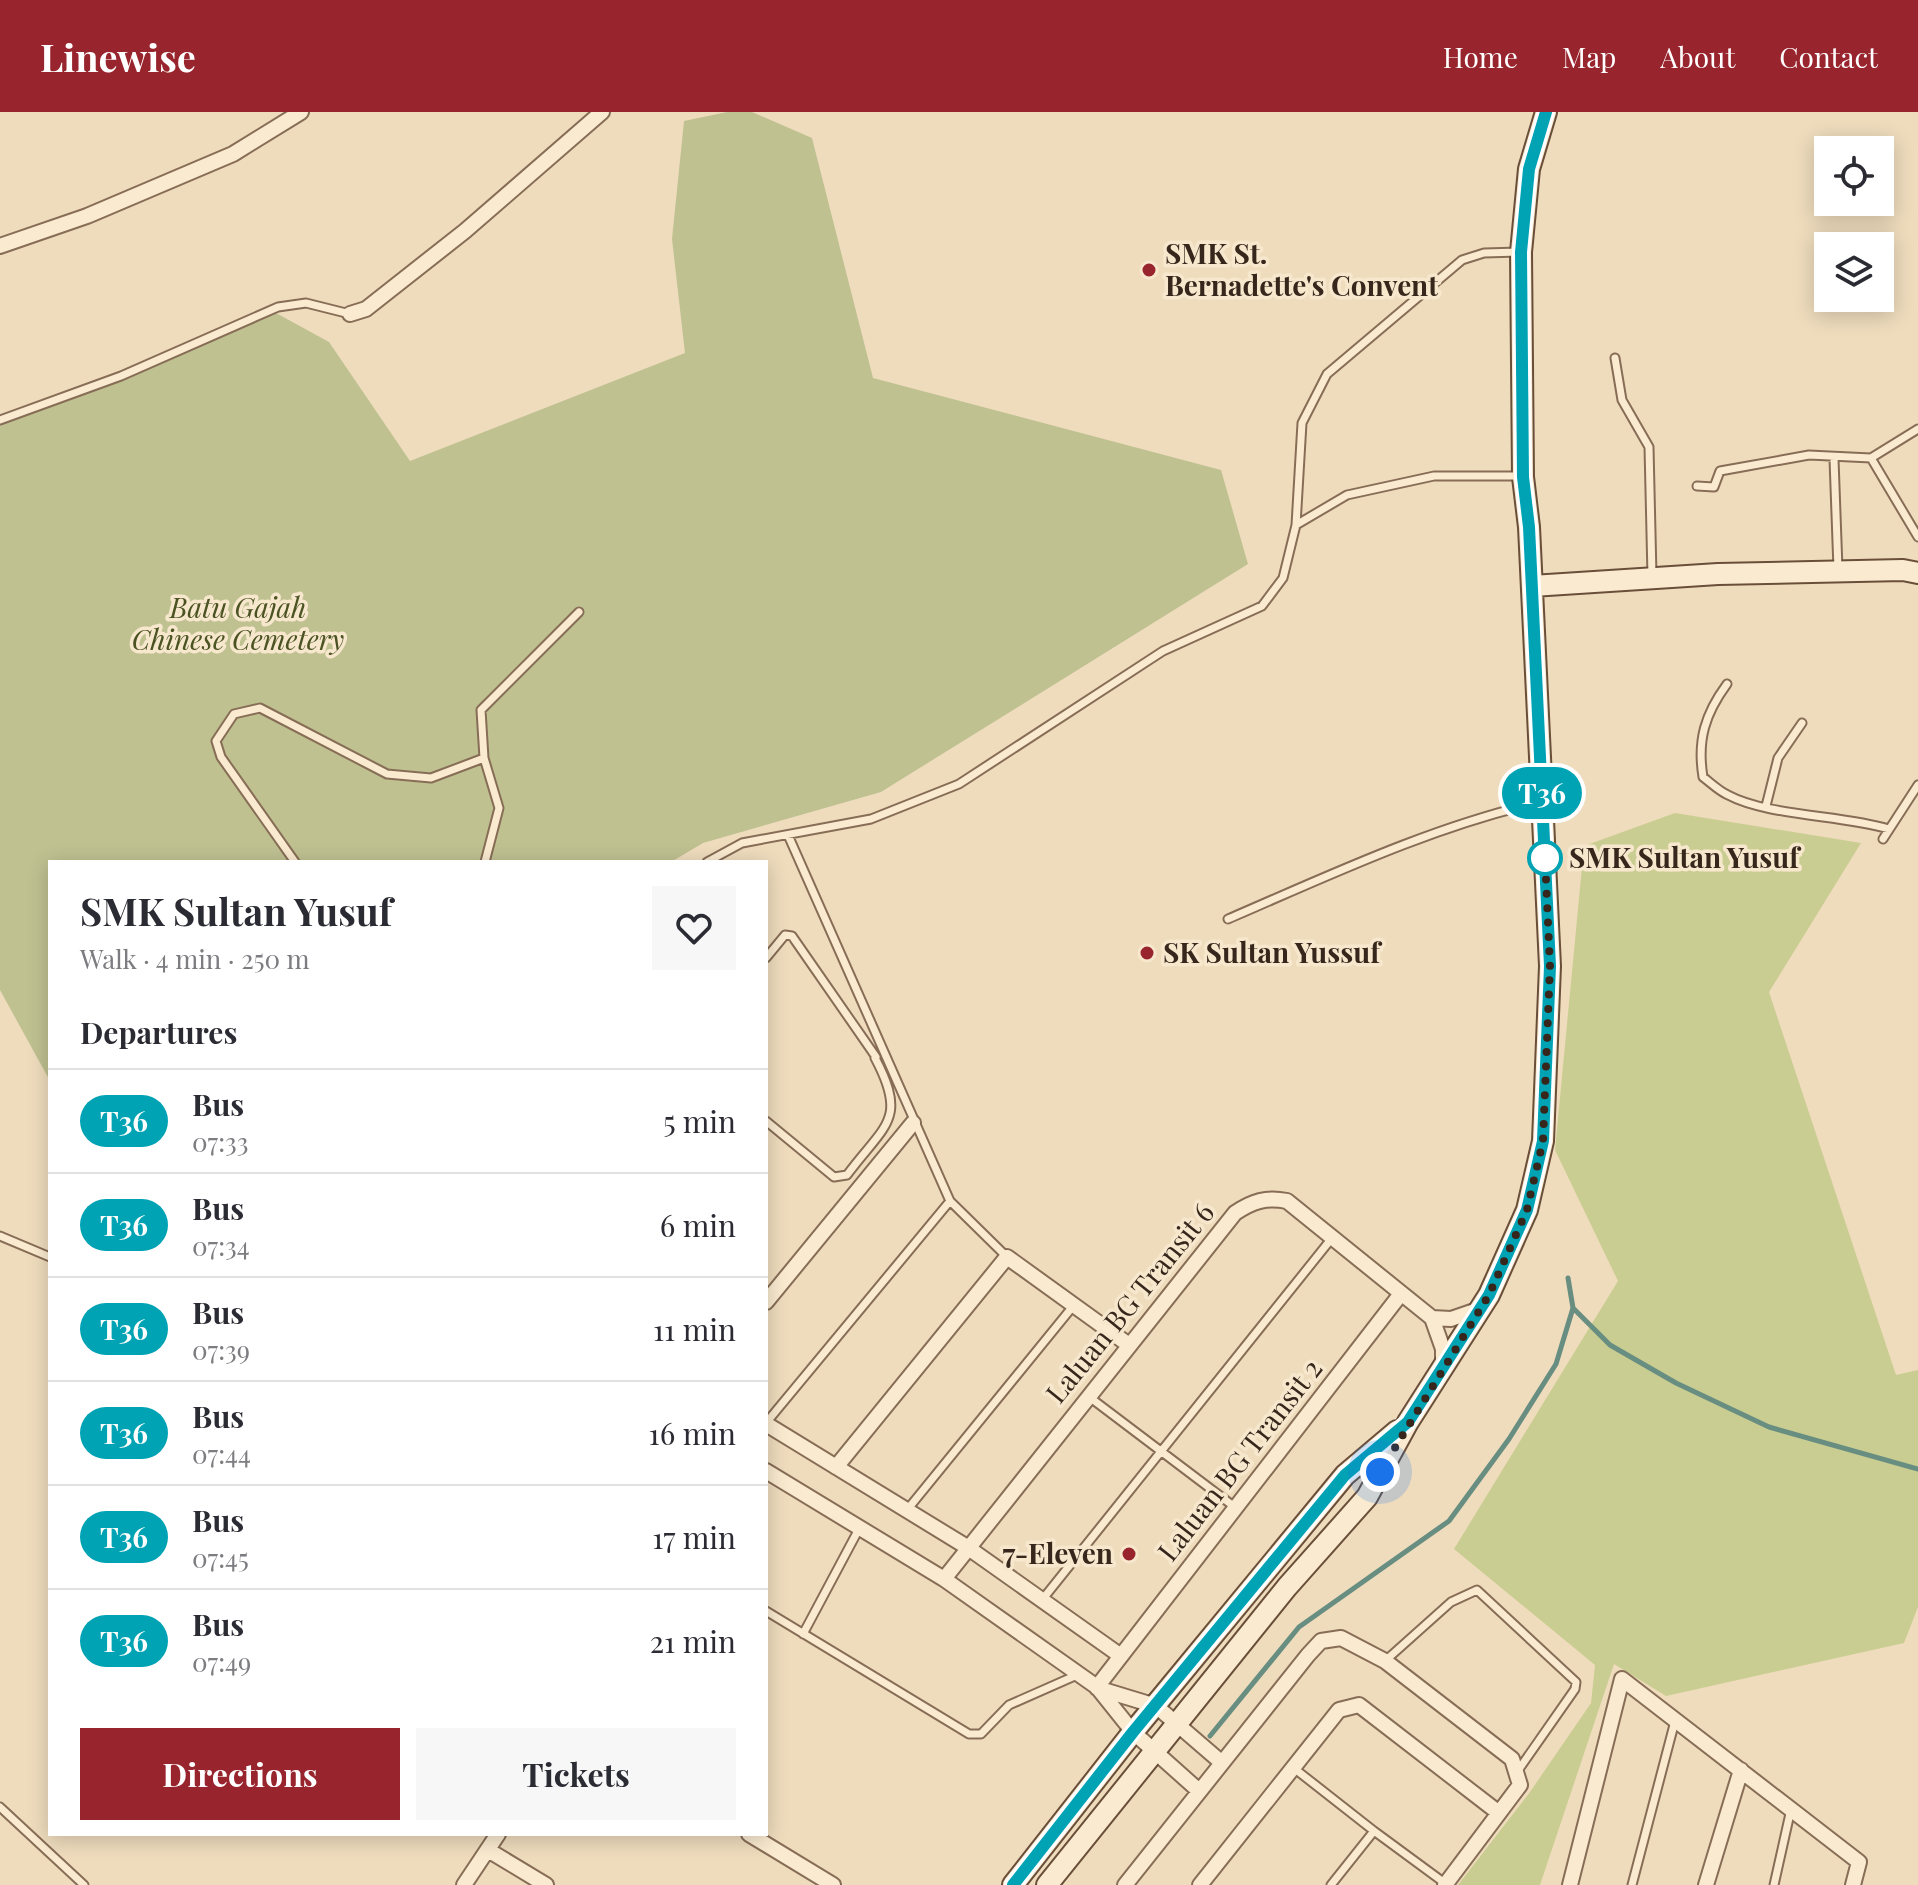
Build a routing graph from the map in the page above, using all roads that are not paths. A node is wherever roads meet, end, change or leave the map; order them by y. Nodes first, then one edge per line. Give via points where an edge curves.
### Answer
1 (301, 112) edge
2 (602, 112) edge
3 (1546, 112) edge
4 (0, 246) edge
5 (1521, 252) junction
6 (350, 314) joint
7 (1615, 358) dead end
8 (0, 420) edge
9 (1918, 429) edge
10 (1871, 458) junction
11 (1834, 459) junction
12 (1523, 477) junction
13 (1697, 486) dead end
14 (1296, 525) junction
15 (1918, 537) edge
16 (1838, 571) junction
17 (1918, 573) edge
18 (1652, 578) junction
19 (1532, 586) junction
20 (579, 612) dead end
21 (1727, 684) dead end
22 (1802, 723) dead end
23 (484, 758) junction
24 (1918, 785) edge
25 (1542, 802) junction
26 (1766, 806) junction
27 (1889, 829) junction
28 (788, 835) junction
29 (1883, 839) dead end
30 (294, 860) edge
31 (486, 860) edge
32 (711, 860) edge
33 (1228, 919) dead end
34 (768, 956) edge
35 (883, 1049) junction
36 (875, 1058) junction
37 (768, 1123) edge
38 (913, 1123) junction
39 (950, 1201) junction
40 (0, 1236) edge
41 (1332, 1238) junction
42 (48, 1256) edge
43 (1007, 1257) junction
44 (1400, 1295) junction
45 (768, 1300) edge
46 (1074, 1305) junction
47 (1480, 1309) junction
48 (1432, 1318) junction
49 (1129, 1345) junction
50 (1442, 1370) junction
51 (1088, 1396) junction
52 (768, 1422) edge
53 (1408, 1422) junction
54 (768, 1425) edge
55 (1160, 1450) junction
56 (836, 1467) junction
57 (768, 1472) edge
58 (1236, 1508) junction
59 (907, 1510) junction
60 (860, 1527) junction
61 (967, 1547) junction
62 (944, 1579) junction
63 (1042, 1600) junction
64 (768, 1612) edge
65 (803, 1634) junction
66 (1121, 1656) junction
67 (1385, 1661) junction
68 (1079, 1674) junction
69 (1097, 1687) junction
70 (1156, 1706) junction
71 (1675, 1720) junction
72 (1179, 1725) junction
73 (1133, 1732) junction
74 (1155, 1752) junction
75 (1221, 1762) junction
76 (1295, 1769) junction
77 (1741, 1770) junction
78 (1516, 1773) junction
79 (1198, 1790) junction
80 (0, 1807) edge
81 (1791, 1809) junction
82 (1499, 1813) junction
83 (1374, 1831) junction
84 (497, 1836) edge
85 (752, 1836) edge
86 (488, 1850) junction
87 (1445, 1884) edge
88 (84, 1885) edge
89 (464, 1885) edge
90 (546, 1885) edge
91 (833, 1885) edge
92 (1013, 1885) edge
93 (1047, 1885) edge
94 (1125, 1885) edge
95 (1200, 1885) edge
96 (1331, 1885) edge
97 (1570, 1885) edge
98 (1632, 1885) edge
99 (1706, 1885) edge
100 (1774, 1885) edge
101 (1853, 1885) edge

1 - 4 street via 233,154 87,216
2 - 6 street via 465,231 366,309
3 - 5 main road via 1529,169
5 - 12 main road
5 - 14 lane via 1462,260 1327,374 1302,423
6 - 8 lane via 306,303 278,307 121,376
7 - 18 lane via 1622,400 1649,447
9 - 10 lane
10 - 11 lane
10 - 15 lane
11 - 13 lane via 1809,455 1720,471 1714,487
11 - 16 lane
12 - 14 lane via 1434,476 1347,495
12 - 19 main road
14 - 28 lane via 1283,578 1262,606 1163,651 959,784 871,819
16 - 17 main road
16 - 18 main road
18 - 19 main road
19 - 25 main road
20 - 23 lane via 481,710
21 - 26 lane via 1708,710 1699,752 1703,777 1729,796
22 - 26 lane via 1778,758
23 - 30 lane via 431,778 387,774 260,708 234,714 216,741 221,757
23 - 31 lane via 499,808
24 - 27 lane
25 - 33 lane via 1478,817 1380,853
25 - 47 main road via 1550,966 1543,1141 1527,1210
26 - 27 lane
27 - 29 lane
28 - 32 lane via 742,843
28 - 35 lane
34 - 36 lane via 785,935 792,936
35 - 36 lane
35 - 38 lane
36 - 37 lane via 893,1097 893,1114 847,1175 834,1177
38 - 39 lane
38 - 45 street
39 - 43 lane
39 - 52 lane
40 - 42 lane
41 - 44 street, Laluan BG Transit 6
41 - 49 street, Laluan BG Transit 6 via 1287,1201 1267,1198 1248,1204 1235,1213
41 - 55 lane
43 - 46 street
43 - 56 street
44 - 48 street, Laluan BG Transit 6
44 - 58 street, Laluan BG Transit 2
46 - 49 street
46 - 59 lane
47 - 48 street via 1451,1319
47 - 50 main road
48 - 50 street via 1443,1349
49 - 51 street, Laluan BG Transit 6
50 - 53 main road
51 - 55 lane
51 - 61 street, Laluan BG Transit 6
53 - 70 main road via 1345,1475
53 - 72 main road via 1367,1497 1287,1587
54 - 56 street
55 - 58 lane
55 - 63 lane
56 - 59 street
57 - 60 street
58 - 66 street, Laluan BG Transit 2
59 - 61 street
60 - 62 street
60 - 65 lane
61 - 62 street, Laluan BG Transit 6
61 - 63 street
62 - 68 street
63 - 66 street
64 - 65 lane
65 - 68 lane via 969,1734 981,1734 1009,1705
66 - 69 street, Laluan BG Transit 2
67 - 75 street via 1341,1638 1321,1641
67 - 78 street via 1512,1759
67 - 78 lane via 1451,1602 1477,1590 1576,1682
68 - 69 street
69 - 70 street
69 - 73 street
70 - 72 street
70 - 73 main road
71 - 77 street
71 - 97 street via 1622,1679
71 - 98 lane
72 - 74 main road
72 - 75 street
73 - 74 street
73 - 92 main road
74 - 79 street
74 - 93 main road
75 - 79 street
76 - 82 street via 1339,1710 1359,1705
76 - 83 lane
76 - 95 street
77 - 81 street
77 - 99 street
78 - 82 street via 1520,1785
79 - 94 street
80 - 88 lane
81 - 100 lane
81 - 101 street via 1859,1862
82 - 87 street
83 - 87 lane
83 - 96 lane
84 - 86 street
85 - 91 street
86 - 89 street
86 - 90 street

